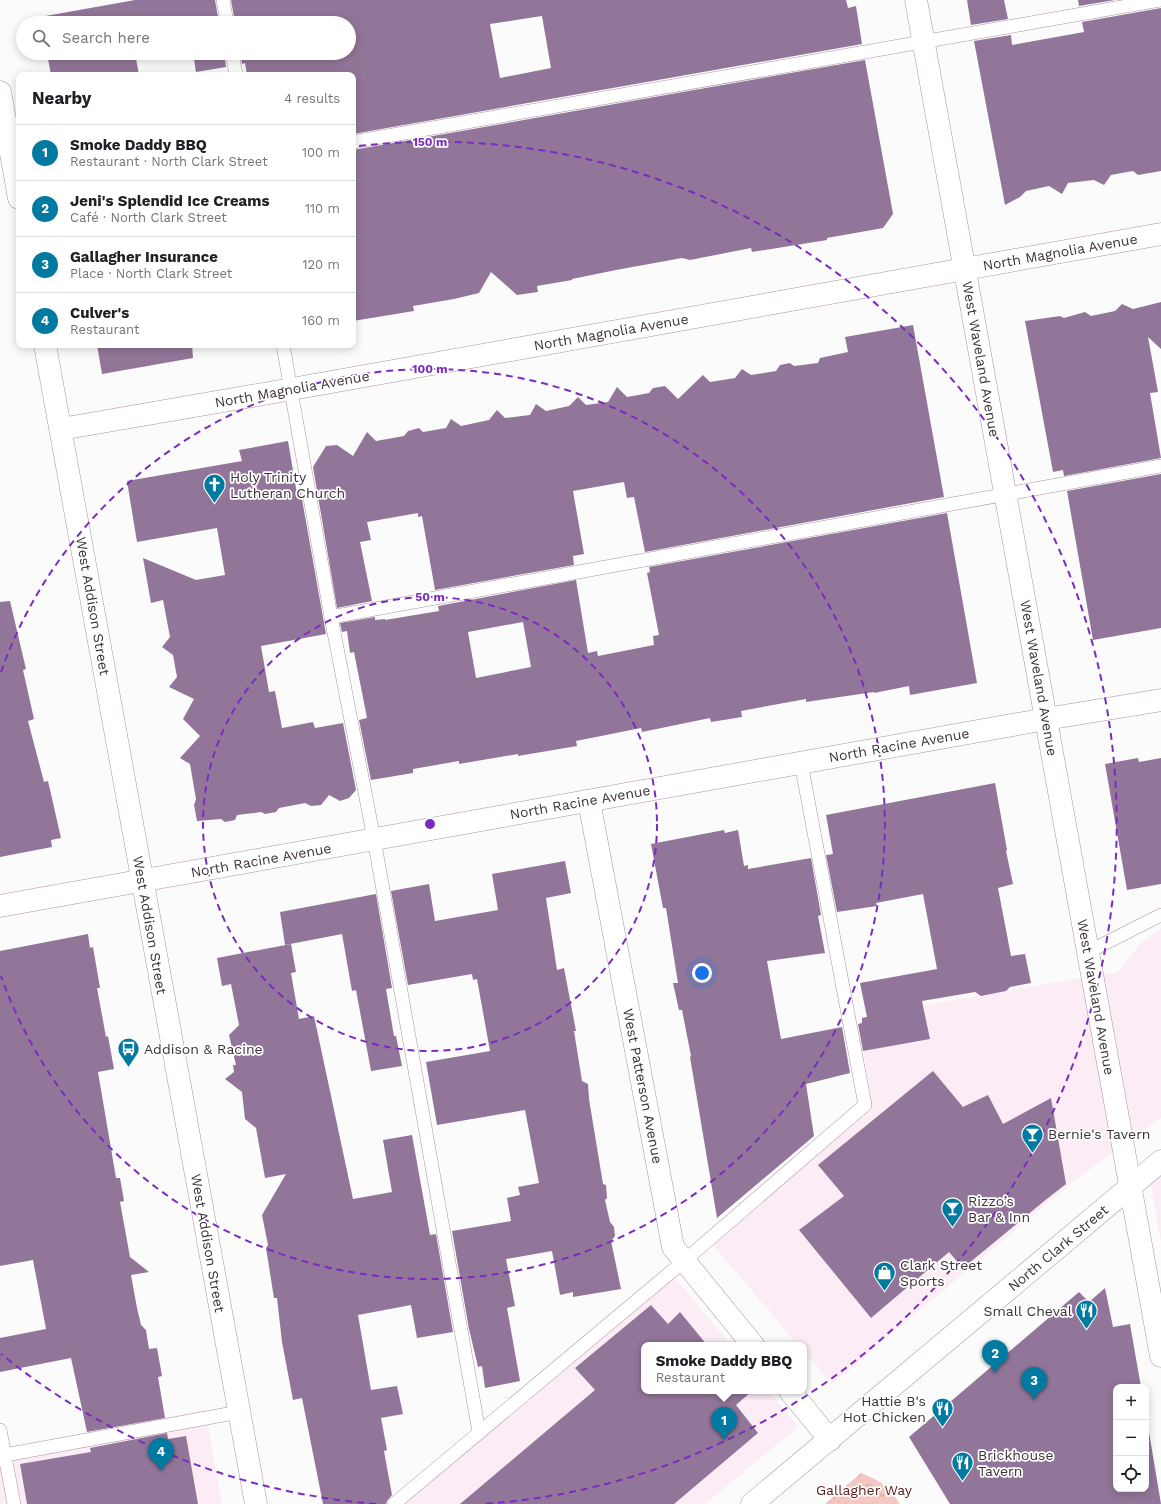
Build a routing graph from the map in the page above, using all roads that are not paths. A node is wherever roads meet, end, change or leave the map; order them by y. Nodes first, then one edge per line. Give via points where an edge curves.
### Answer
1 (223, 0) edge
2 (916, 0) edge
3 (1161, 0) edge
4 (226, 16) edge
5 (923, 42) junction
6 (233, 60) edge
7 (235, 72) edge
8 (0, 92) edge
9 (356, 141) edge
10 (16, 178) edge
11 (1161, 234) edge
12 (965, 270) junction
13 (46, 348) edge
14 (285, 348) edge
15 (292, 389) junction
16 (61, 429) junction
17 (1161, 466) edge
18 (1006, 496) junction
19 (331, 617) junction
20 (1161, 700) edge
21 (1046, 719) junction
22 (801, 763) junction
23 (589, 801) junction
24 (374, 840) junction
25 (142, 881) junction
26 (0, 906) edge
27 (1161, 915) edge
28 (1088, 952) junction
29 (1161, 1161) edge
30 (1131, 1186) junction
31 (684, 1261) junction
32 (751, 1342) edge
33 (1161, 1356) edge
34 (792, 1394) edge
35 (239, 1412) junction
36 (0, 1430) edge
37 (479, 1432) junction
38 (830, 1440) junction
39 (5, 1455) junction
40 (14, 1504) edge
41 (256, 1504) edge
42 (394, 1504) edge
43 (752, 1504) edge

1 - 4 lane
2 - 5 street, West Waveland Avenue
3 - 5 lane
5 - 9 lane
5 - 12 street, West Waveland Avenue
6 - 7 lane
8 - 10 street
11 - 12 street, North Magnolia Avenue
12 - 15 street, North Magnolia Avenue
12 - 18 street, West Waveland Avenue
13 - 16 street, West Addison Street
14 - 15 lane
15 - 16 street, North Magnolia Avenue
15 - 19 lane
16 - 25 street, West Addison Street
17 - 18 lane
18 - 19 lane
18 - 21 street, West Waveland Avenue
19 - 24 lane
20 - 21 street, North Racine Avenue
21 - 22 street, North Racine Avenue
21 - 28 street, West Waveland Avenue
22 - 23 street, North Racine Avenue
22 - 31 lane via 865,1105
23 - 24 street, North Racine Avenue
23 - 31 street, West Patterson Avenue via 674,1248
24 - 25 street, North Racine Avenue
24 - 37 lane
25 - 26 street, North Racine Avenue
25 - 35 street, West Addison Street
27 - 28 lane
28 - 30 street, West Waveland Avenue
29 - 30 street, North Clark Street
30 - 33 street, West Waveland Avenue
30 - 38 street, North Clark Street
31 - 32 street, West Patterson Avenue
31 - 37 lane
34 - 38 street
35 - 39 lane
35 - 41 street, West Addison Street
36 - 39 lane
37 - 42 lane
38 - 43 street, North Clark Street
39 - 40 lane

